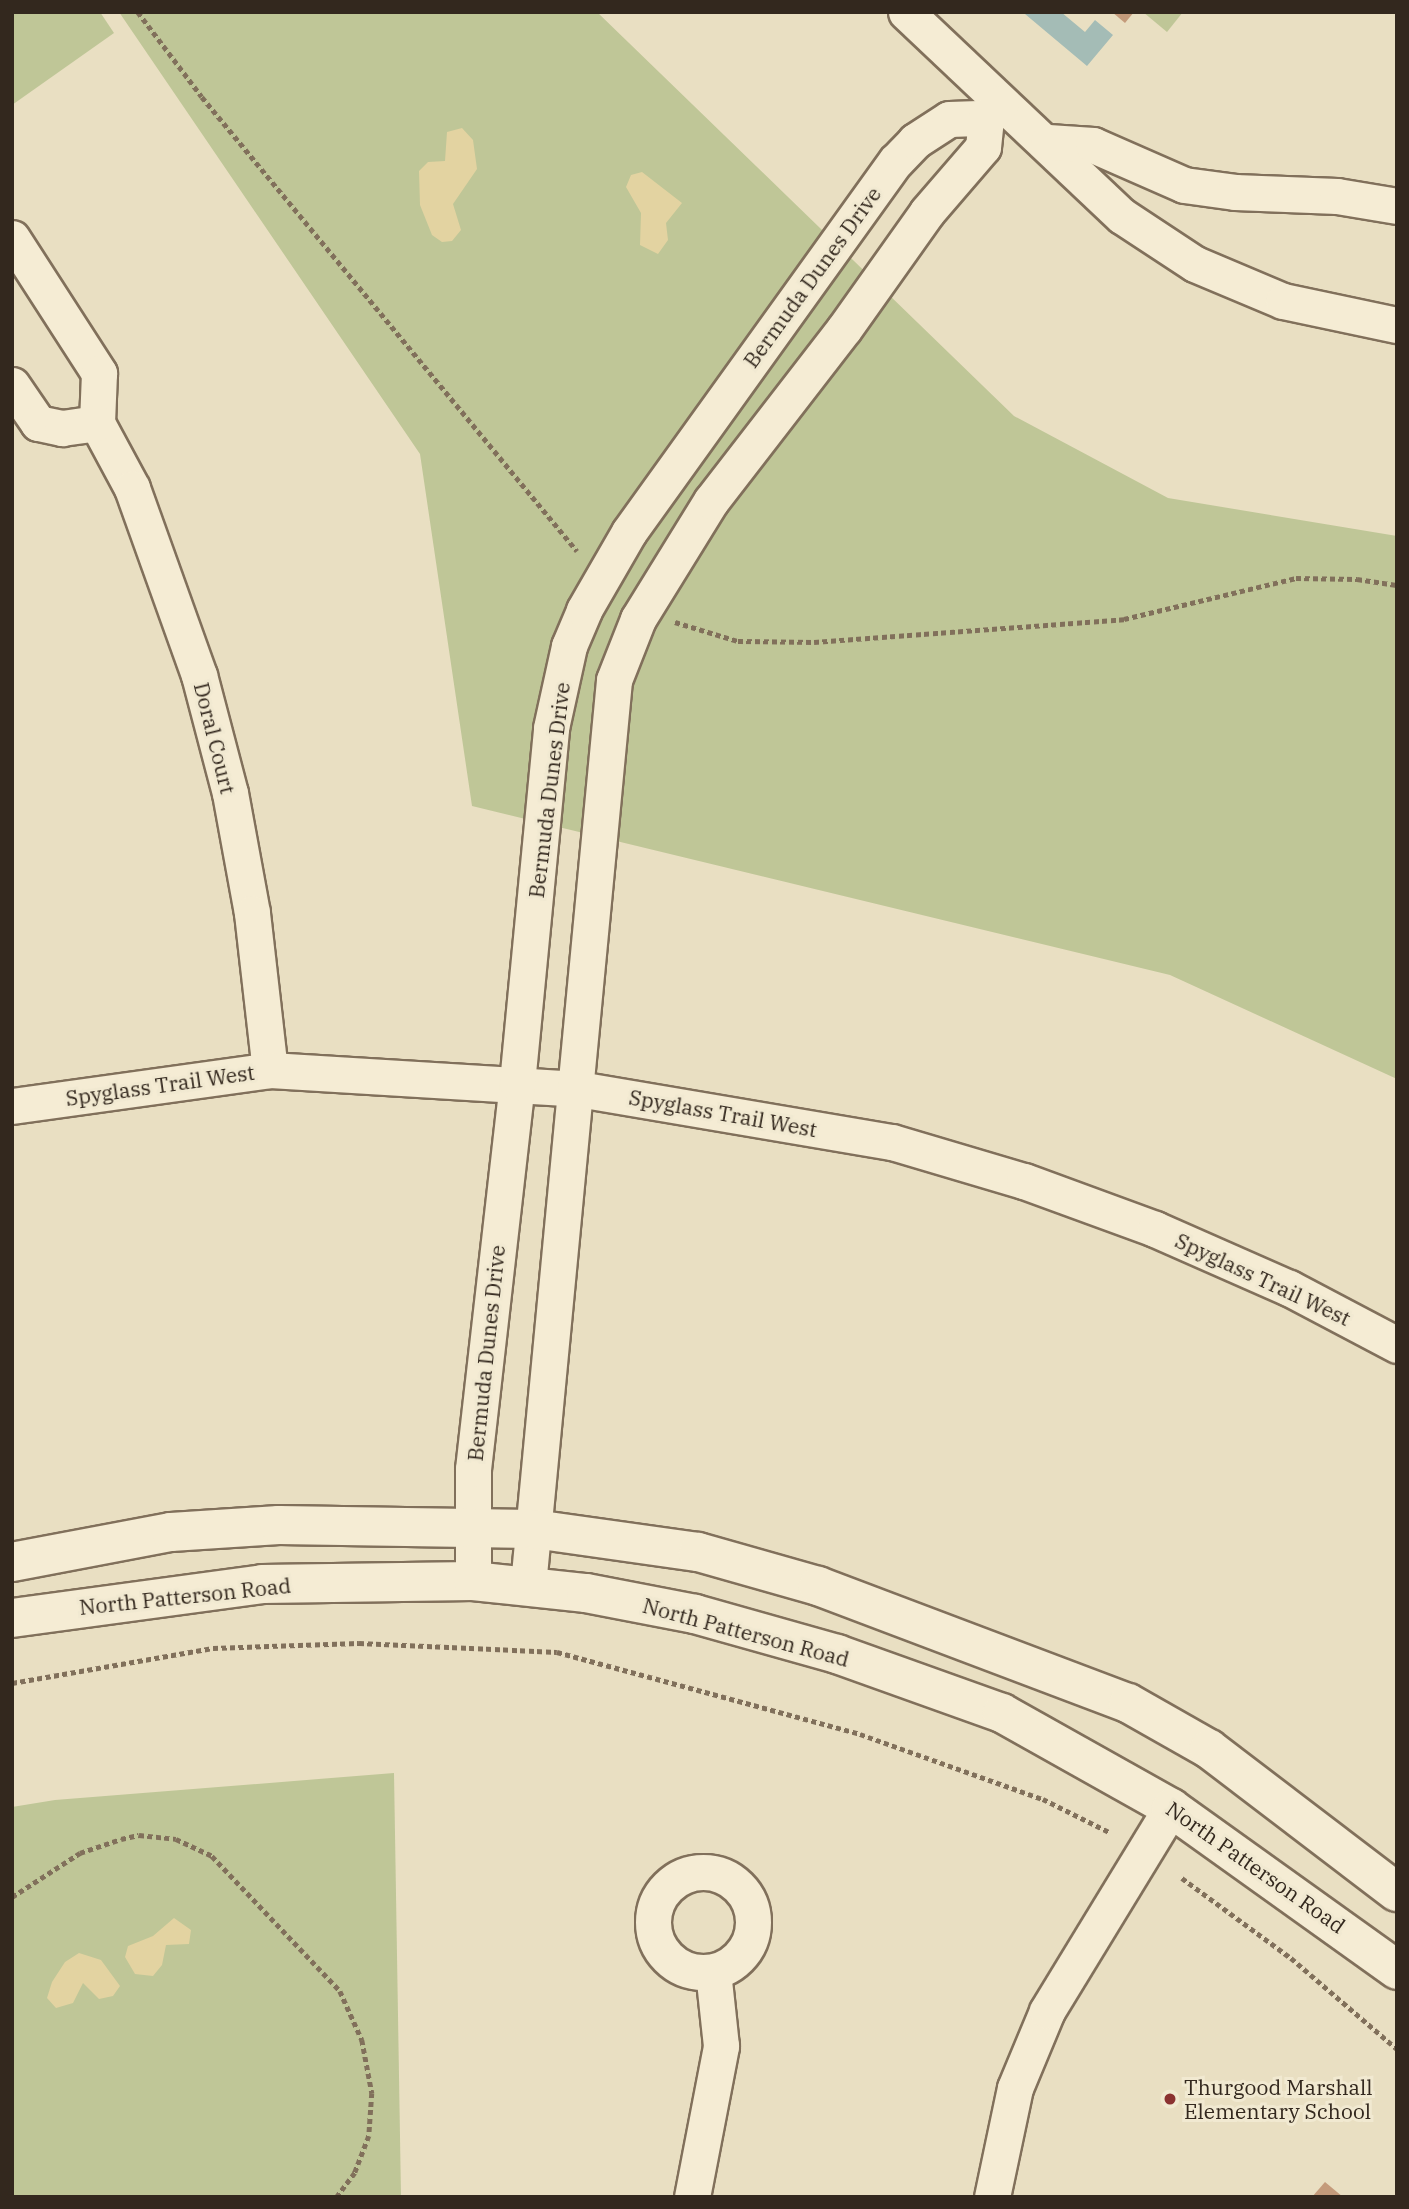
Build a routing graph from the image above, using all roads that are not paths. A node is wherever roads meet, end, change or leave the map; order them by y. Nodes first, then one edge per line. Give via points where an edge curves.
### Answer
1 (906, 12) edge
2 (994, 110) junction
3 (1048, 142) junction
4 (1397, 206) edge
5 (12, 238) edge
6 (798, 298) junction
7 (1397, 325) edge
8 (844, 329) junction
9 (12, 385) edge
10 (97, 423) junction
11 (270, 1070) junction
12 (517, 1083) junction
13 (579, 1089) junction
14 (12, 1106) edge
15 (1397, 1345) edge
16 (534, 1529) junction
17 (475, 1530) junction
18 (12, 1562) edge
19 (473, 1581) junction
20 (528, 1585) junction
21 (12, 1618) edge
22 (1171, 1808) junction
23 (1397, 1892) edge
24 (1397, 1970) edge
25 (713, 1971) dead end
26 (692, 2197) edge
27 (992, 2197) edge

1 - 2 street
2 - 3 street
2 - 6 street, Bermuda Dunes Drive via 949,119 915,141
2 - 8 street via 983,146 927,212
3 - 4 street via 1093,145 1184,185 1338,196
3 - 7 street via 1071,170 1122,216 1195,264 1283,302
5 - 10 street via 99,373
6 - 8 street
6 - 12 street, Bermuda Dunes Drive via 629,532 569,646 551,728
8 - 13 street via 711,501 638,619 614,680
9 - 10 street via 38,423 62,428
10 - 11 street, Doral Court via 132,488 200,675 230,793 252,913
11 - 12 street, Spyglass Trail West
11 - 14 street, Spyglass Trail West
12 - 13 street, Spyglass Trail West
12 - 17 street, Bermuda Dunes Drive via 472,1469
13 - 15 street, Spyglass Trail West via 892,1142 1024,1181 1179,1239 1289,1288
13 - 16 street
16 - 17 street
16 - 20 street
16 - 23 street via 698,1552 818,1586 1128,1703 1209,1749
17 - 18 street via 279,1525 171,1532
17 - 19 street, Bermuda Dunes Drive
19 - 20 street, North Patterson Road
19 - 21 street, North Patterson Road via 261,1584
20 - 22 street, North Patterson Road via 695,1614 837,1654 1002,1713
22 - 24 street, North Patterson Road
22 - 27 street via 1047,2011 1015,2088
25 - 26 street via 721,2046

